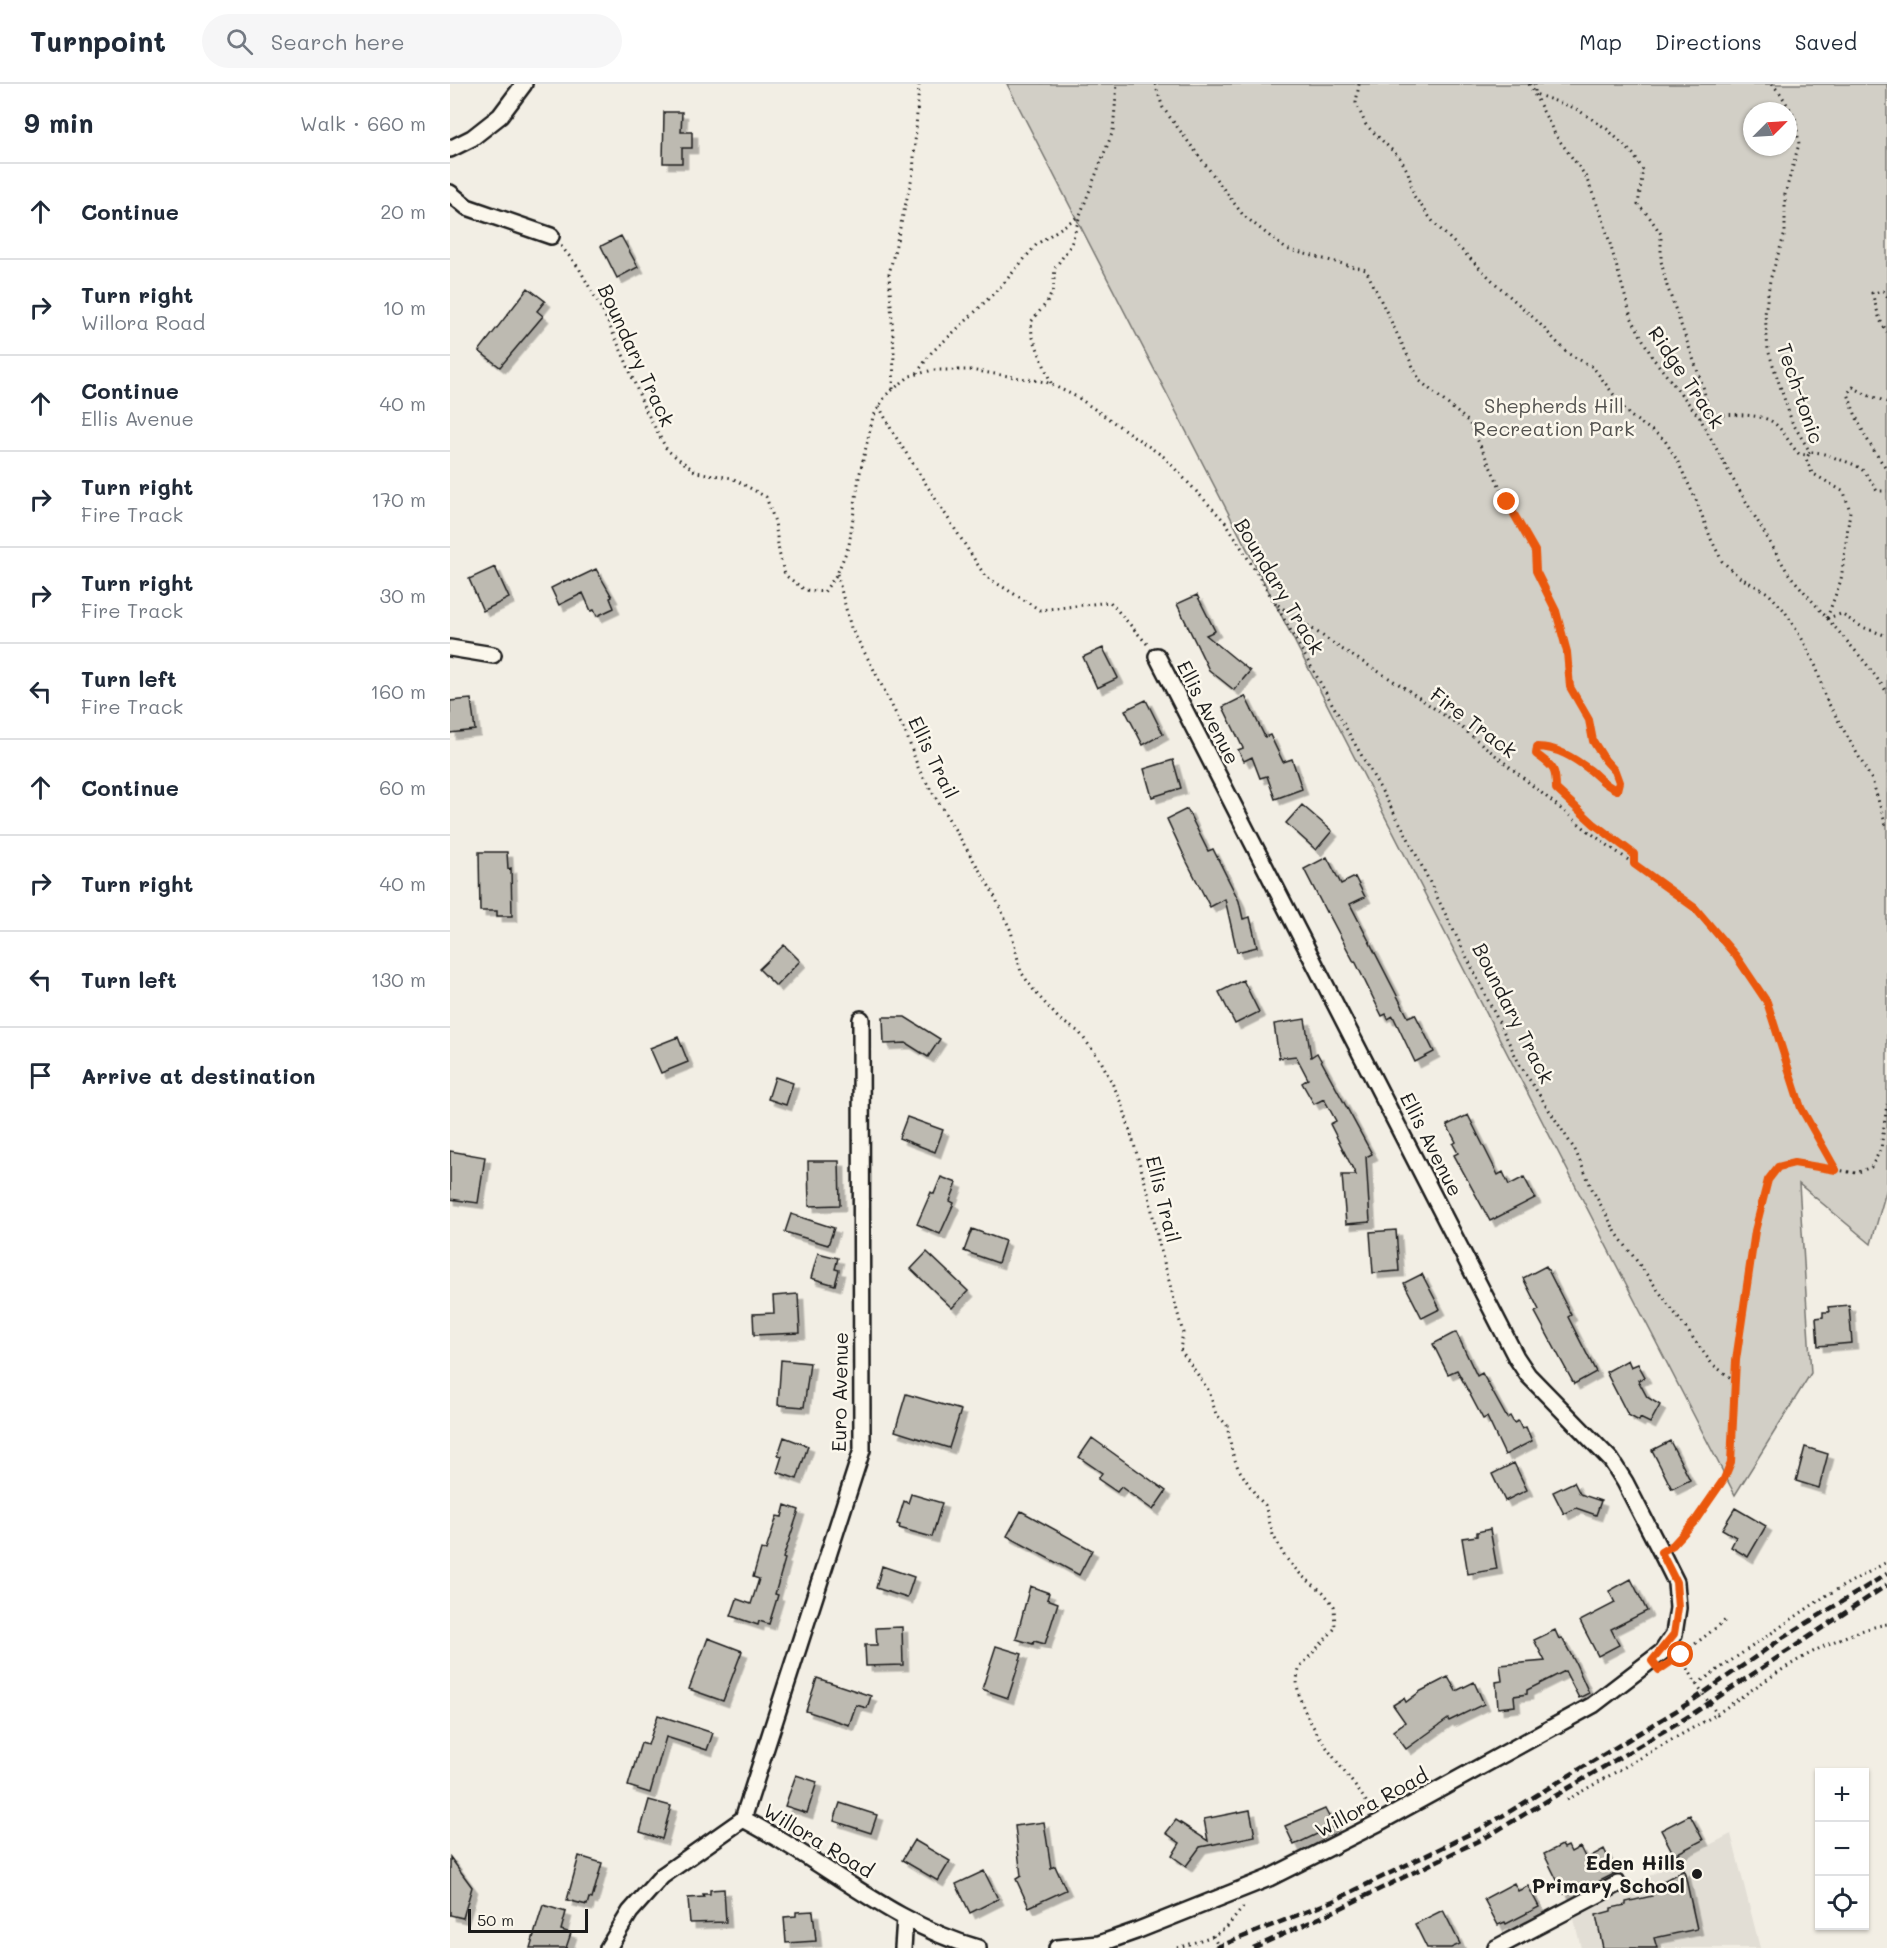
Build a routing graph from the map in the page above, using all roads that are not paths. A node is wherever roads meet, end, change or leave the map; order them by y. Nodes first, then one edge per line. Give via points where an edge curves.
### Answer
1 (524, 84) edge
2 (450, 149) edge
3 (450, 193) edge
4 (551, 236) road end
5 (450, 648) edge
6 (494, 655) dead end
7 (1157, 656) road end
8 (861, 1019) dead end
9 (1674, 1634) joint
10 (744, 1819) junction
11 (1618, 1884) dead end
12 (905, 1918) junction
13 (608, 1948) edge
14 (903, 1948) edge
15 (978, 1948) edge
16 (1057, 1948) edge
17 (1496, 1948) edge

1 - 2 street via 500,116
3 - 4 street via 467,207
5 - 6 street
7 - 9 street, Ellis Avenue via 1516,1357 1528,1375 1611,1460 1625,1482 1676,1582
8 - 10 street, Euro Avenue via 862,1450
9 - 16 street, Willora Road via 1652,1661 1593,1706 1378,1823 1244,1888 1099,1944
10 - 12 street, Willora Road
10 - 13 street, Willora Road via 662,1876 630,1912
11 - 17 street
12 - 14 street
12 - 15 street, Willora Road

